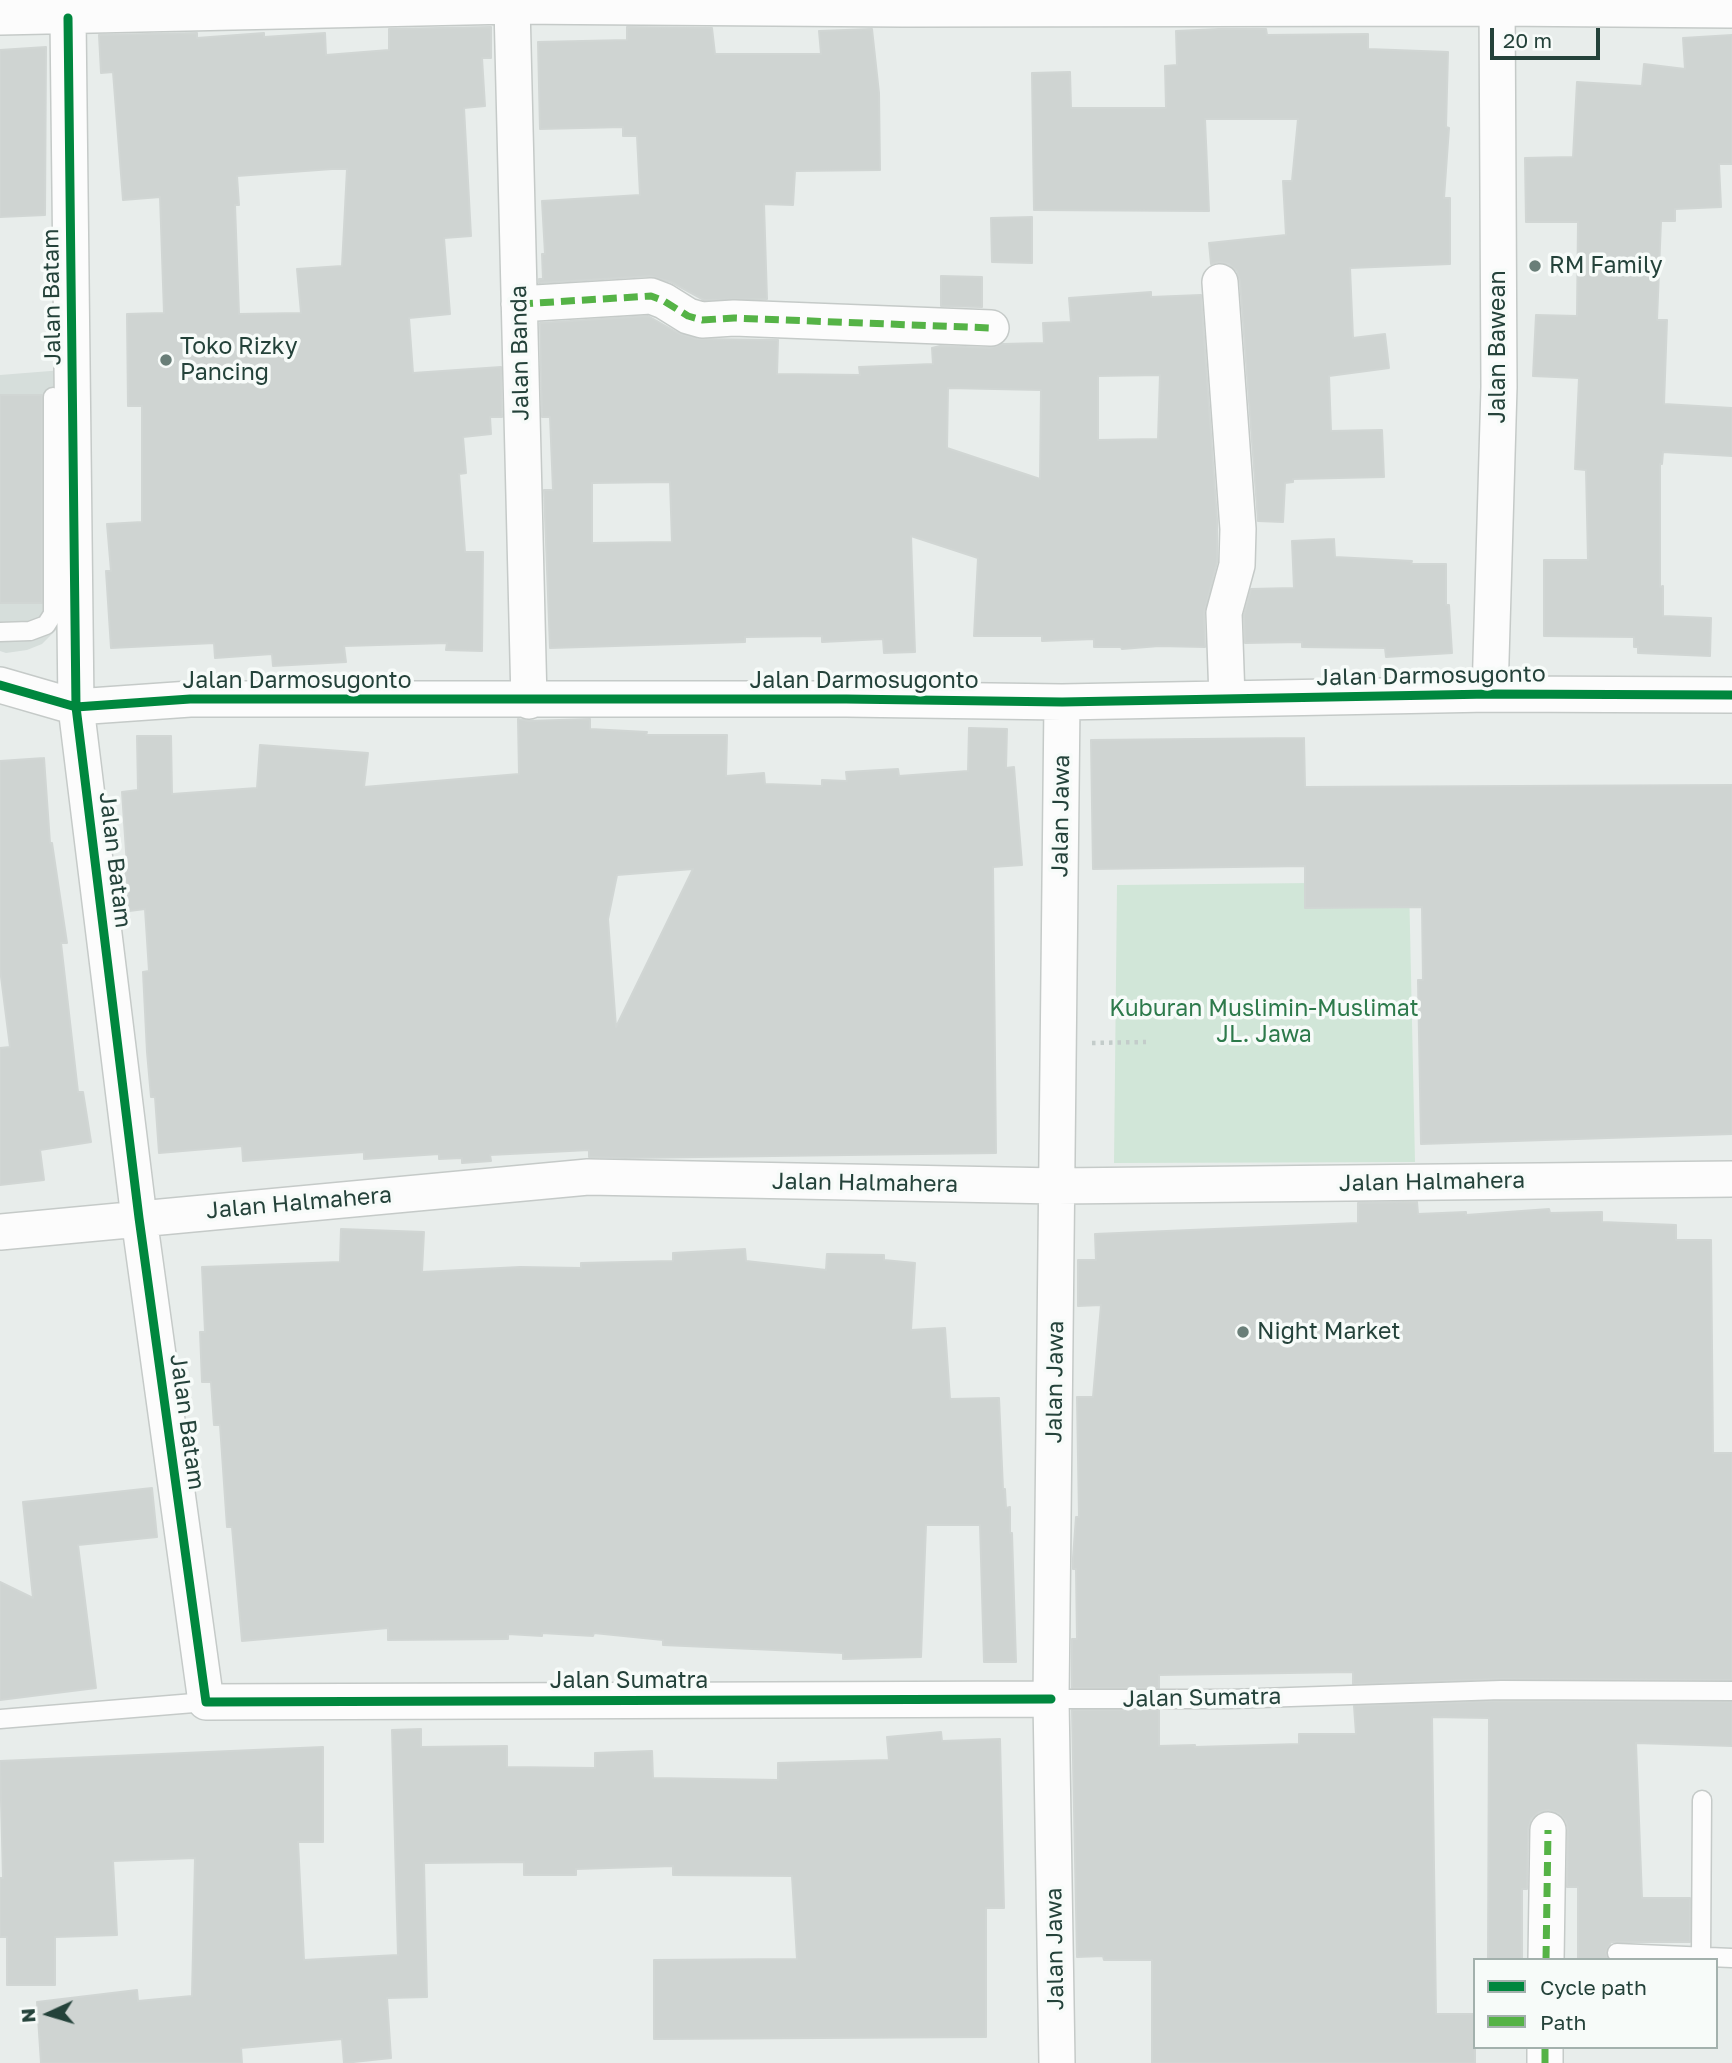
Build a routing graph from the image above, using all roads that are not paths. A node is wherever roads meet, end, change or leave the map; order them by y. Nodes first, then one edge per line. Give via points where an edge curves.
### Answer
1 (1497, 4) edge
2 (512, 5) junction
3 (1732, 10) edge
4 (0, 18) edge
5 (68, 18) junction
6 (1220, 282) dead end
7 (519, 303) junction
8 (991, 328) dead end
9 (58, 397) junction
10 (0, 632) edge
11 (0, 685) edge
12 (1490, 694) junction
13 (1732, 695) edge
14 (1227, 698) junction
15 (529, 701) junction
16 (1062, 702) junction
17 (76, 707) junction
18 (1732, 1179) edge
19 (1057, 1186) junction
20 (139, 1218) junction
21 (0, 1232) edge
22 (1732, 1691) edge
23 (1051, 1699) junction
24 (206, 1702) junction
25 (0, 1720) edge
26 (1702, 1800) dead end
27 (1548, 1830) dead end
28 (1617, 1953) dead end
29 (1701, 1956) junction
30 (1546, 1958) edge
31 (1732, 1958) edge
32 (1057, 2063) edge

1 - 2 street via 904,9
1 - 3 street
1 - 12 street, Jalan Bawean via 1499,387
2 - 5 street
2 - 7 street, Jalan Banda
4 - 5 street
5 - 9 street, Jalan Batam
6 - 14 street via 1238,529 1237,565 1224,613
7 - 8 street via 652,296 702,320
7 - 15 street, Jalan Banda
9 - 10 lane via 53,614 46,625 30,631
9 - 17 street, Jalan Batam
11 - 17 street, Jalan Darmosugonto
12 - 13 street, Jalan Darmosugonto
12 - 14 street, Jalan Darmosugonto
14 - 16 street, Jalan Darmosugonto
15 - 16 street, Jalan Darmosugonto
15 - 17 street, Jalan Darmosugonto via 190,699
16 - 19 street, Jalan Jawa
17 - 20 street, Jalan Batam
18 - 19 street, Jalan Halmahera
19 - 20 street, Jalan Halmahera via 587,1177
19 - 23 street, Jalan Jawa
20 - 21 street, Jalan Halmahera
20 - 24 street, Jalan Batam
22 - 23 lane, Jalan Sumatra via 1502,1690 1230,1699
23 - 24 street, Jalan Sumatra
23 - 32 street, Jalan Jawa
24 - 25 lane, Jalan Sumatra
26 - 29 lane
27 - 30 street
28 - 29 lane
29 - 31 lane

